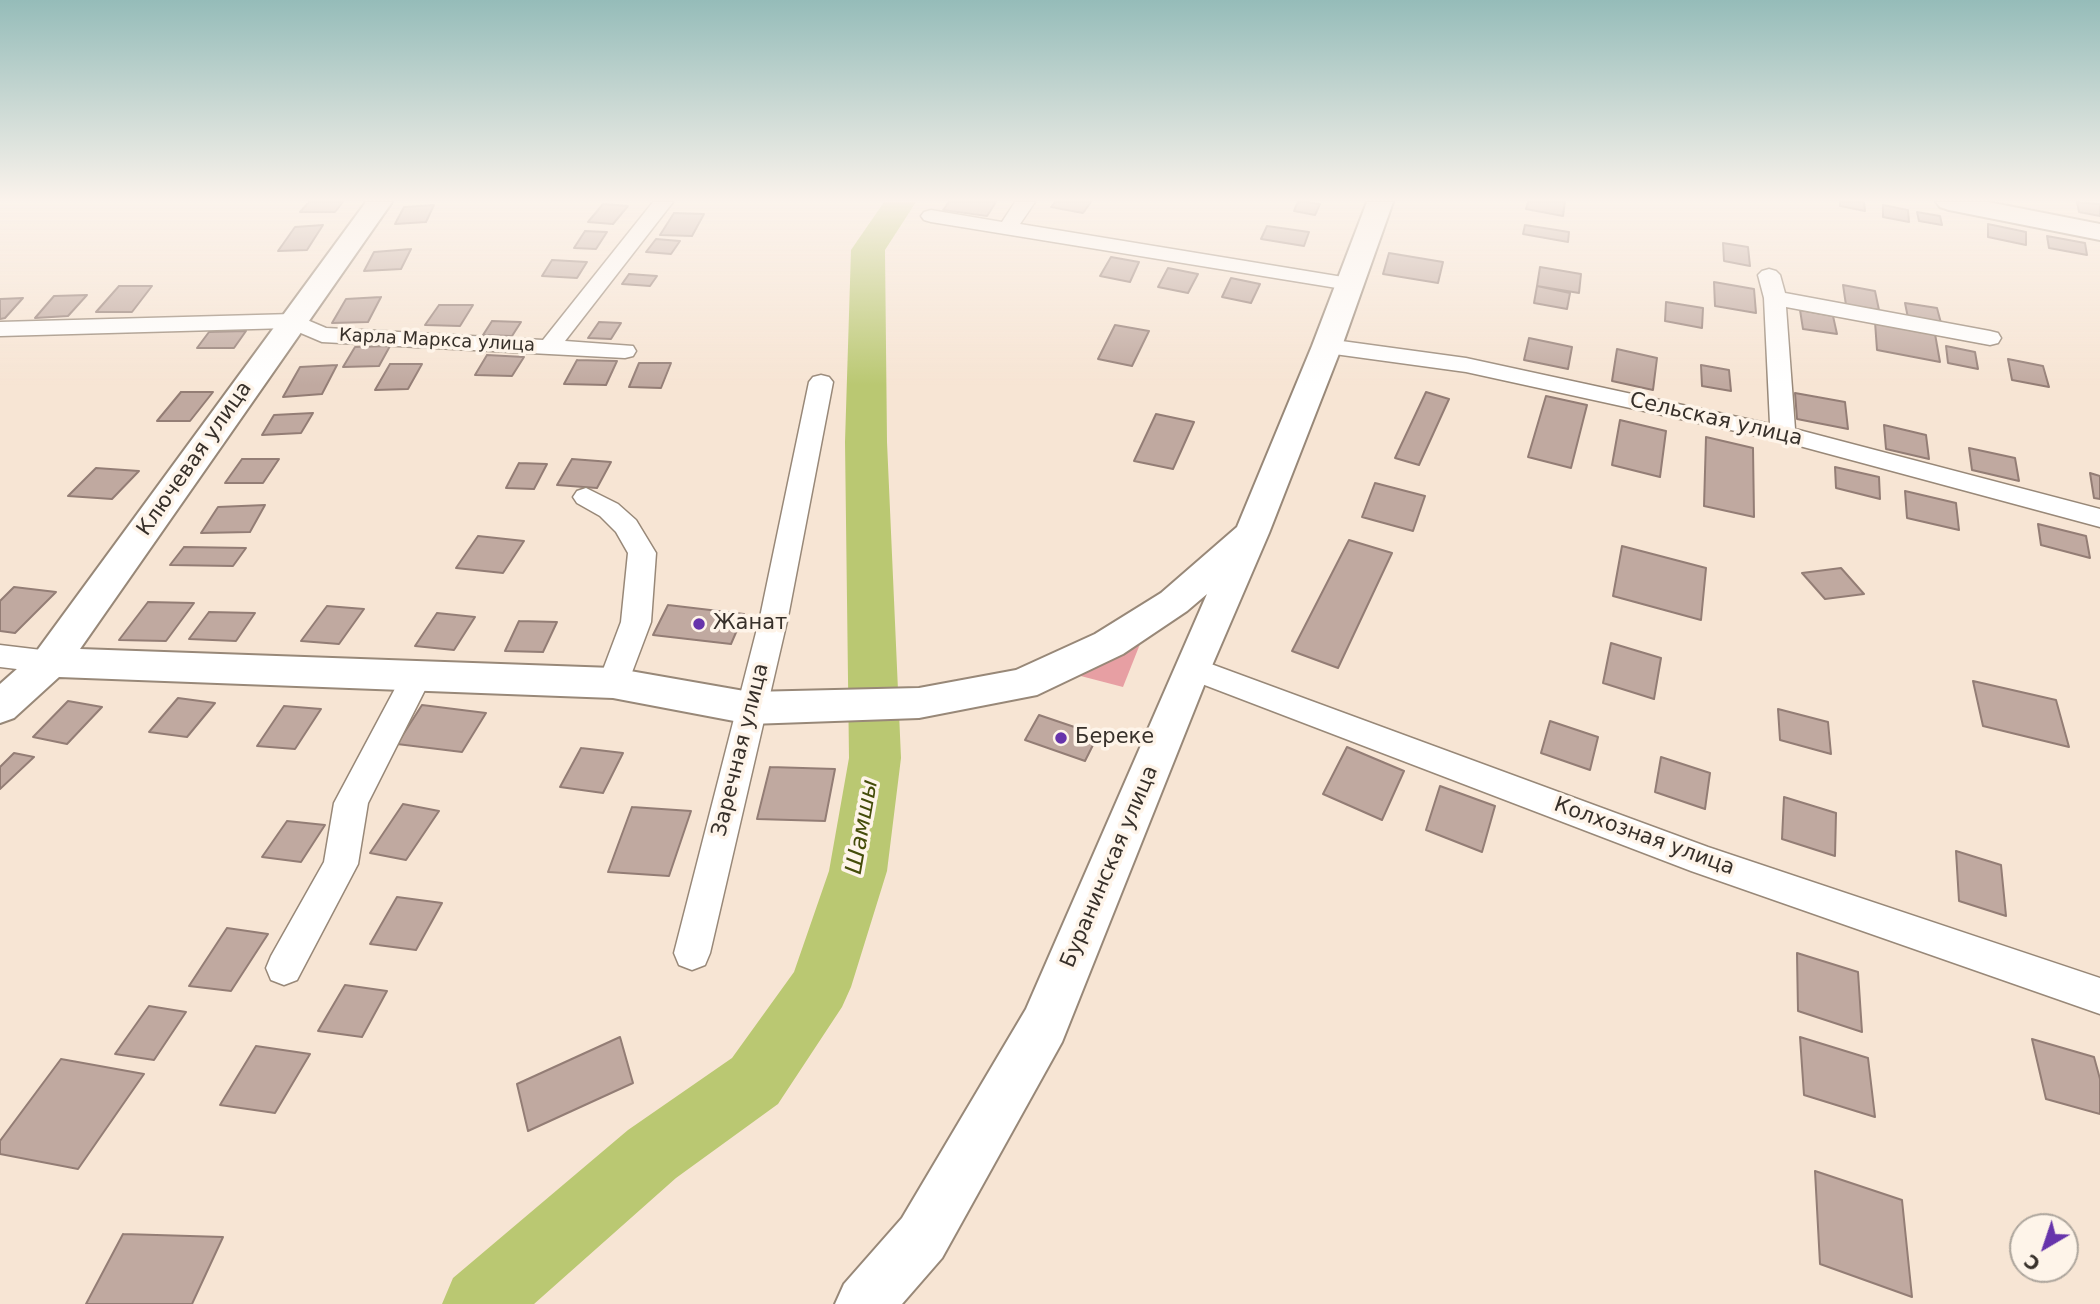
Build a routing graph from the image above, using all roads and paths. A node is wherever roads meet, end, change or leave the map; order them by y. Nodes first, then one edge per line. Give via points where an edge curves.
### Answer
1 (335, 263) edge
2 (615, 263) edge
3 (1217, 263) edge
4 (1357, 263) edge
5 (1769, 275) dead end
6 (1349, 285) junction
7 (1775, 298) junction
8 (293, 321) junction
9 (0, 330) edge
10 (1990, 338) dead end
11 (549, 346) junction
12 (1327, 346) junction
13 (625, 351) dead end
14 (821, 382) dead end
15 (1783, 434) junction
16 (586, 497) dead end
17 (2100, 518) edge
18 (1252, 533) junction
19 (0, 656) edge
20 (50, 662) junction
21 (1192, 668) junction
22 (418, 676) junction
23 (613, 683) junction
24 (0, 707) edge
25 (750, 708) junction
26 (692, 953) dead end
27 (284, 968) dead end
28 (2100, 996) edge
29 (864, 1304) edge

1 - 8 street, Ключевая улица
2 - 11 street
3 - 6 street
4 - 6 street, Буранинская улица
5 - 7 street
6 - 12 street, Буранинская улица
7 - 10 street
7 - 15 street
8 - 9 street, Карла Маркса улица
8 - 11 street, Карла Маркса улица via 322,335
8 - 20 street, Ключевая улица
11 - 13 street, Карла Маркса улица
12 - 15 street, Сельская улица via 1466,365
12 - 18 street, Буранинская улица
14 - 25 street, Заречная улица via 774,617
15 - 17 street, Сельская улица
16 - 23 street via 626,526 642,553 636,622
18 - 21 street, Буранинская улица
18 - 25 street via 1174,602 1109,644 1023,684 919,703
19 - 20 street
20 - 22 street
20 - 24 street, Ключевая улица
21 - 28 street, Колхозная улица via 1703,860
21 - 29 street, Буранинская улица via 1044,1025 922,1238
22 - 23 street
22 - 27 street via 351,803 341,864
23 - 25 street
25 - 26 street, Заречная улица

